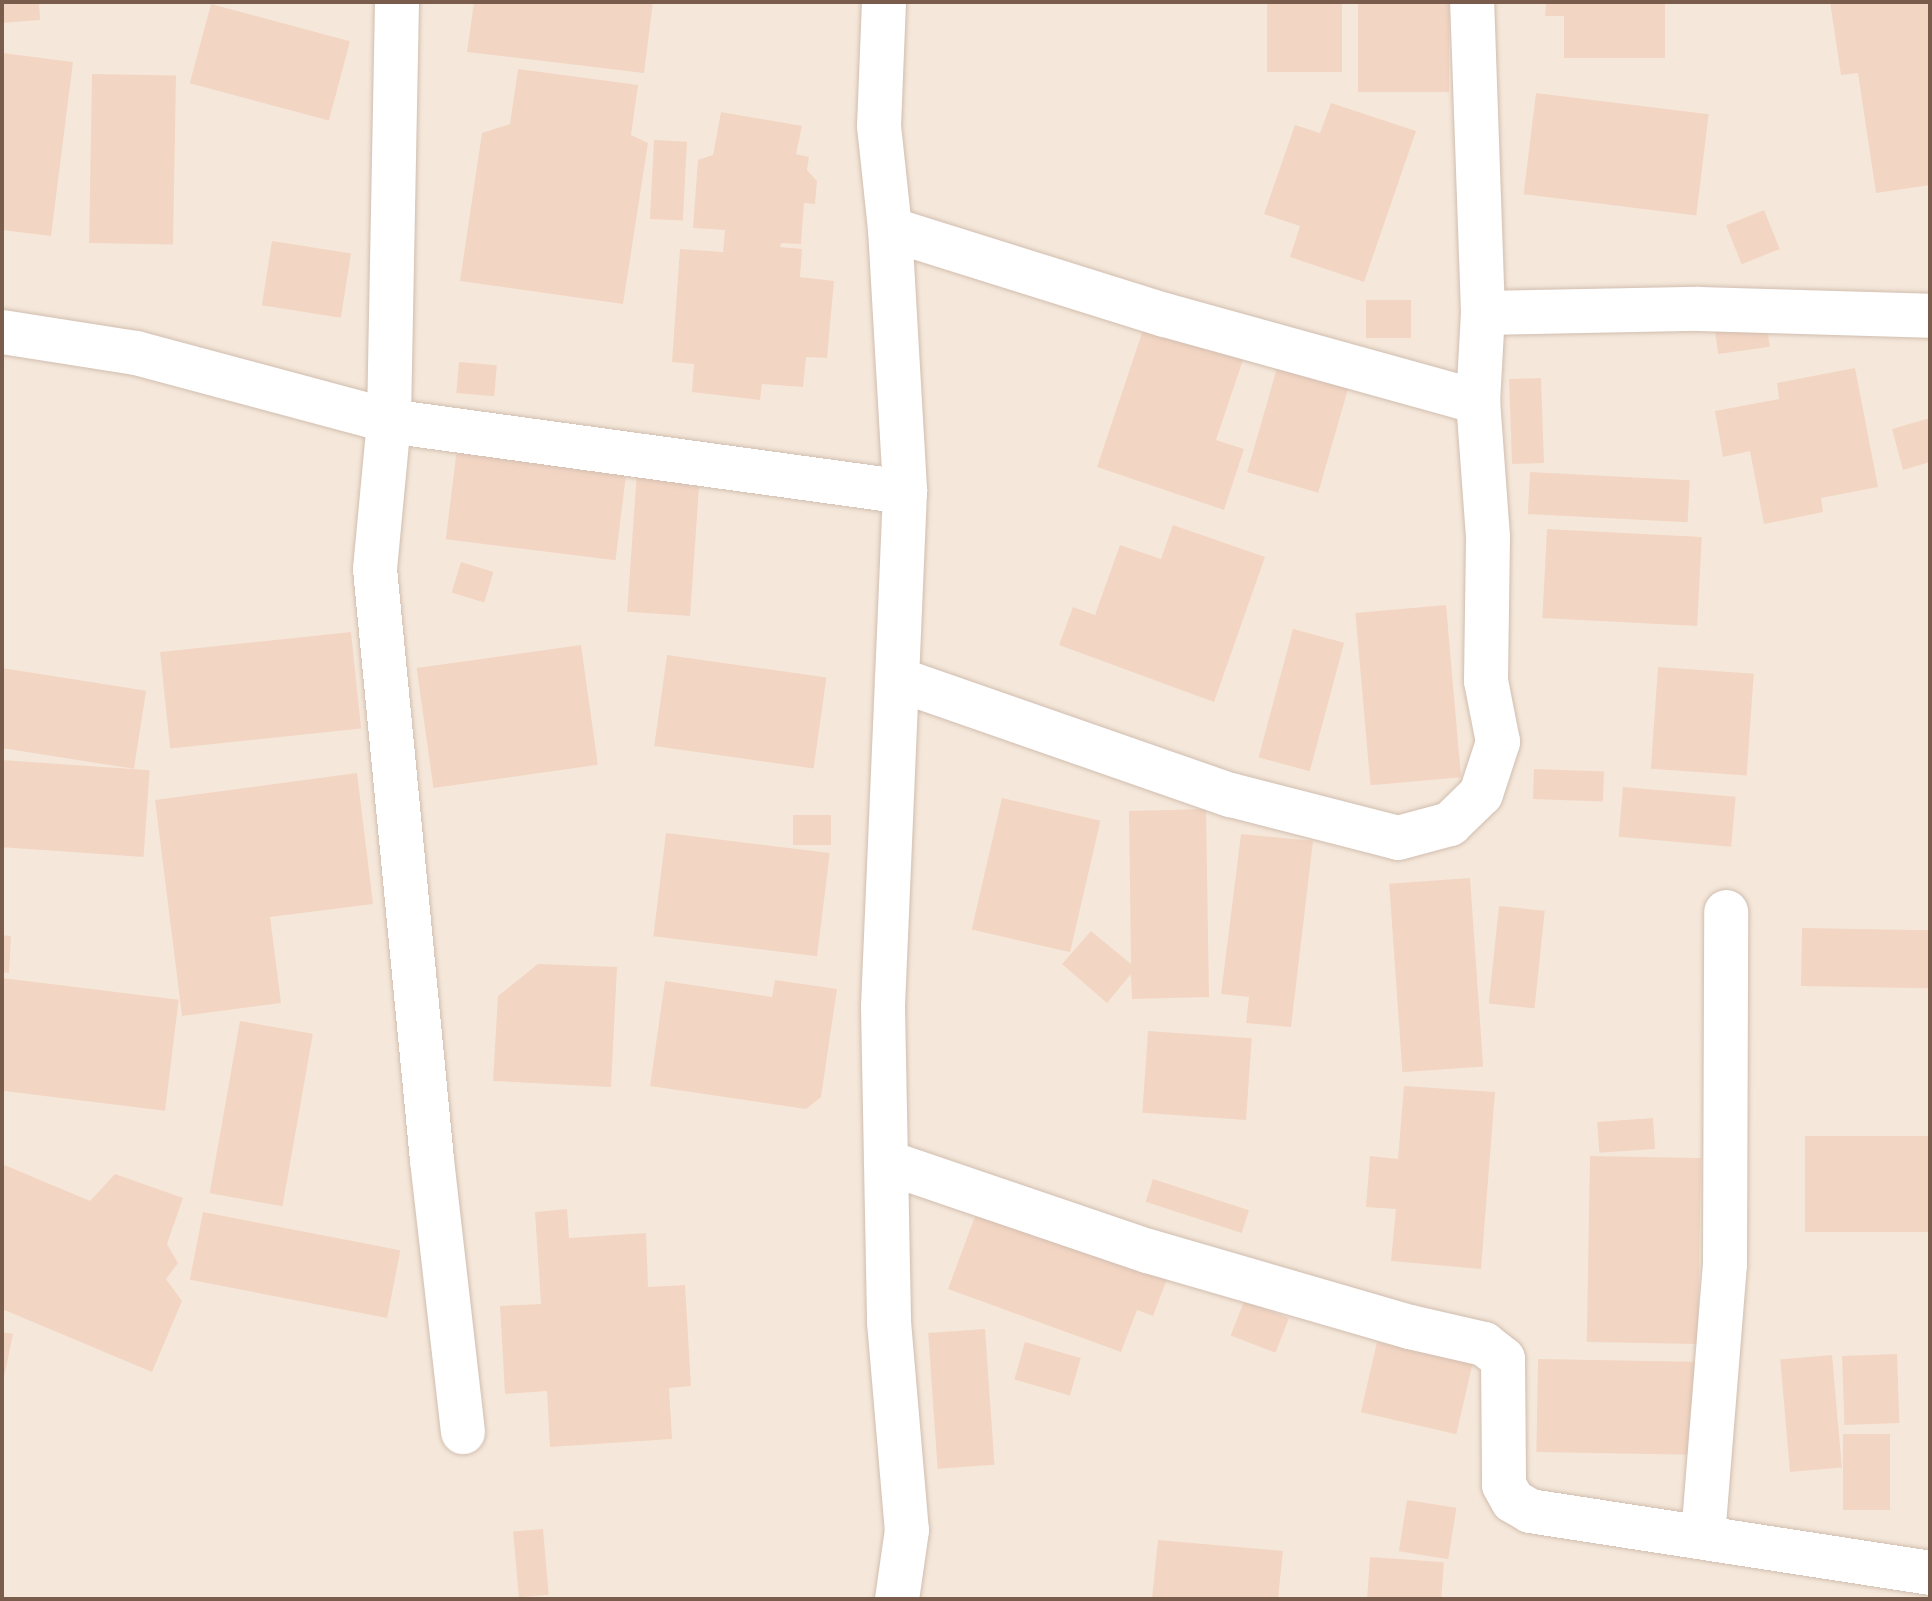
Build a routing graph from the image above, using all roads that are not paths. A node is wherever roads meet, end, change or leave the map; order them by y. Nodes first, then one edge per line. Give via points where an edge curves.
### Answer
1 (397, 2) edge
2 (884, 2) edge
3 (1472, 2) edge
4 (890, 229) junction
5 (1483, 313) junction
6 (1930, 316) edge
7 (2, 332) edge
8 (1478, 402) junction
9 (389, 421) junction
10 (905, 492) junction
11 (897, 679) junction
12 (1726, 912) dead end
13 (886, 1162) junction
14 (463, 1432) dead end
15 (1703, 1537) junction
16 (1930, 1573) edge
17 (897, 1599) edge

1 - 9 street
2 - 4 street via 879,126
3 - 5 street
4 - 8 street via 1165,315
4 - 10 street
5 - 6 street via 1699,309
5 - 8 street
7 - 9 street via 136,353
8 - 11 street via 1488,537 1486,681 1498,742 1481,794 1450,824 1398,838 1246,799
9 - 10 street
9 - 14 street via 375,569
10 - 11 street
11 - 13 street via 883,1007
12 - 15 street via 1725,1265
13 - 15 street via 1148,1251 1484,1344 1503,1359 1504,1485 1513,1501 1530,1511
13 - 17 street via 889,1322 907,1530
15 - 16 street

